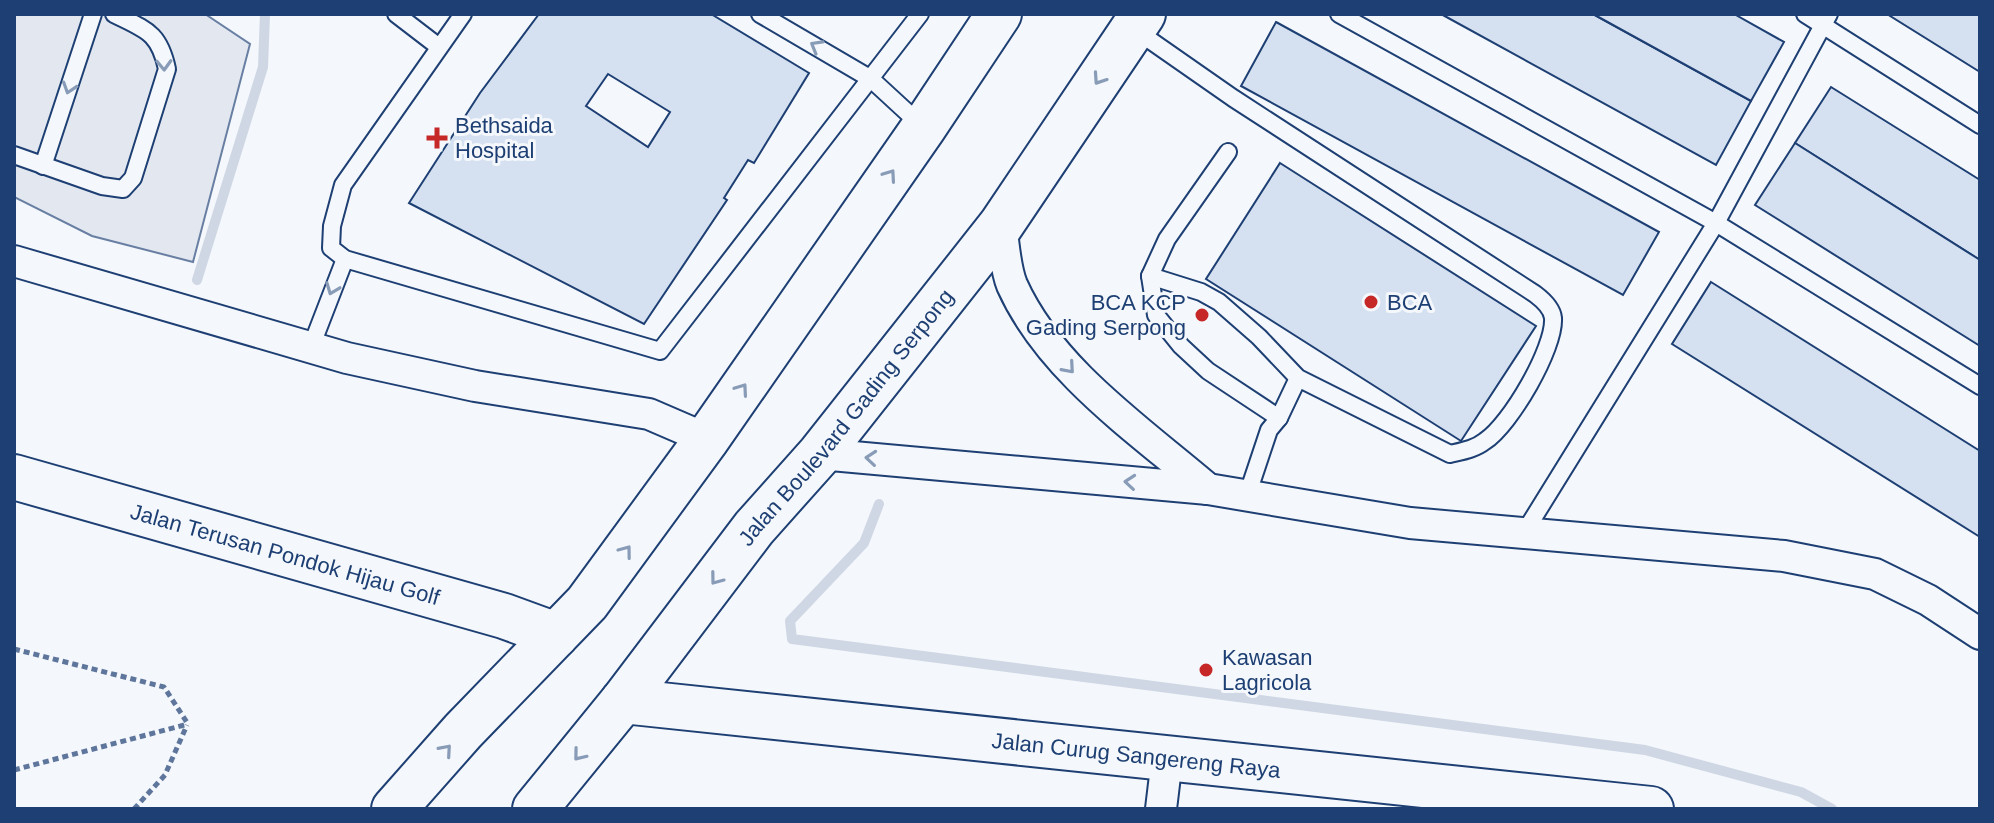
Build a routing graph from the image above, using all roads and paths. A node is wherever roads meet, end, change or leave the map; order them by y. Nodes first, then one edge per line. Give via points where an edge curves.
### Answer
1 (93, 14) edge
2 (114, 14) edge
3 (396, 14) edge
4 (463, 14) edge
5 (760, 14) edge
6 (920, 14) edge
7 (999, 14) edge
8 (1339, 14) edge
9 (1805, 14) edge
10 (1135, 19) edge
11 (1826, 19) edge
12 (439, 47) junction
13 (871, 79) junction
14 (1980, 125) edge
15 (924, 127) junction
16 (1228, 152) dead end
17 (15, 160) edge
18 (43, 166) junction
19 (1716, 223) junction
20 (1001, 225) junction
21 (345, 259) junction
22 (14, 261) edge
23 (1150, 276) junction
24 (311, 347) junction
25 (1298, 378) junction
26 (1980, 386) edge
27 (1279, 418) junction
28 (707, 439) junction
29 (820, 454) junction
30 (14, 477) edge
31 (1208, 489) junction
32 (1247, 496) junction
33 (1524, 533) junction
34 (1980, 634) edge
35 (556, 635) junction
36 (14, 649) edge
37 (623, 701) junction
38 (188, 724) junction
39 (1167, 759) junction
40 (14, 770) edge
41 (134, 809) edge
42 (394, 809) edge
43 (535, 809) edge
44 (1161, 809) edge
45 (1651, 809) edge

1 -> 18 lane
2 -> 18 lane via 153,34 167,69 133,178 123,189
3 - 12 lane
4 - 12 lane
13 -> 5 lane
6 - 13 lane
7 - 15 main road
8 - 19 lane
9 - 11 lane
10 -> 20 main road, Jalan Boulevard Gading Serpong
10 - 25 lane via 1233,98 1535,294 1553,317 1547,347 1518,406 1487,440 1469,450 1450,454
11 - 14 lane
11 - 19 lane
12 - 21 lane via 343,185 331,248
13 - 15 lane
13 - 21 lane via 660,351
28 -> 15 main road
16 - 23 lane via 1167,239
17 - 18 lane
19 - 26 lane
19 - 33 lane
20 - 29 main road, Jalan Boulevard Gading Serpong
20 -> 31 street via 1011,284 1045,341 1077,377
21 -> 24 lane
22 - 24 street
23 - 25 lane via 1219,302
23 - 27 lane via 1156,315 1181,346 1208,371
24 - 28 street via 475,386 649,414
25 - 27 lane
27 - 32 lane via 1269,430
35 -> 28 main road via 587,603
31 -> 29 street
29 -> 37 main road, Jalan Boulevard Gading Serpong via 754,528
30 - 35 main road, Jalan Terusan Pondok Hijau Golf
31 - 32 street
32 - 33 street via 1410,523
33 - 34 street via 1784,556 1875,574
42 -> 35 main road
36 - 38 path via 164,687
37 - 39 main road, Jalan Curug Sangereng Raya
37 -> 43 main road, Jalan Boulevard Gading Serpong
38 - 40 path
38 - 41 path via 165,775
39 - 44 street
39 - 45 main road, Jalan Curug Sangereng Raya

